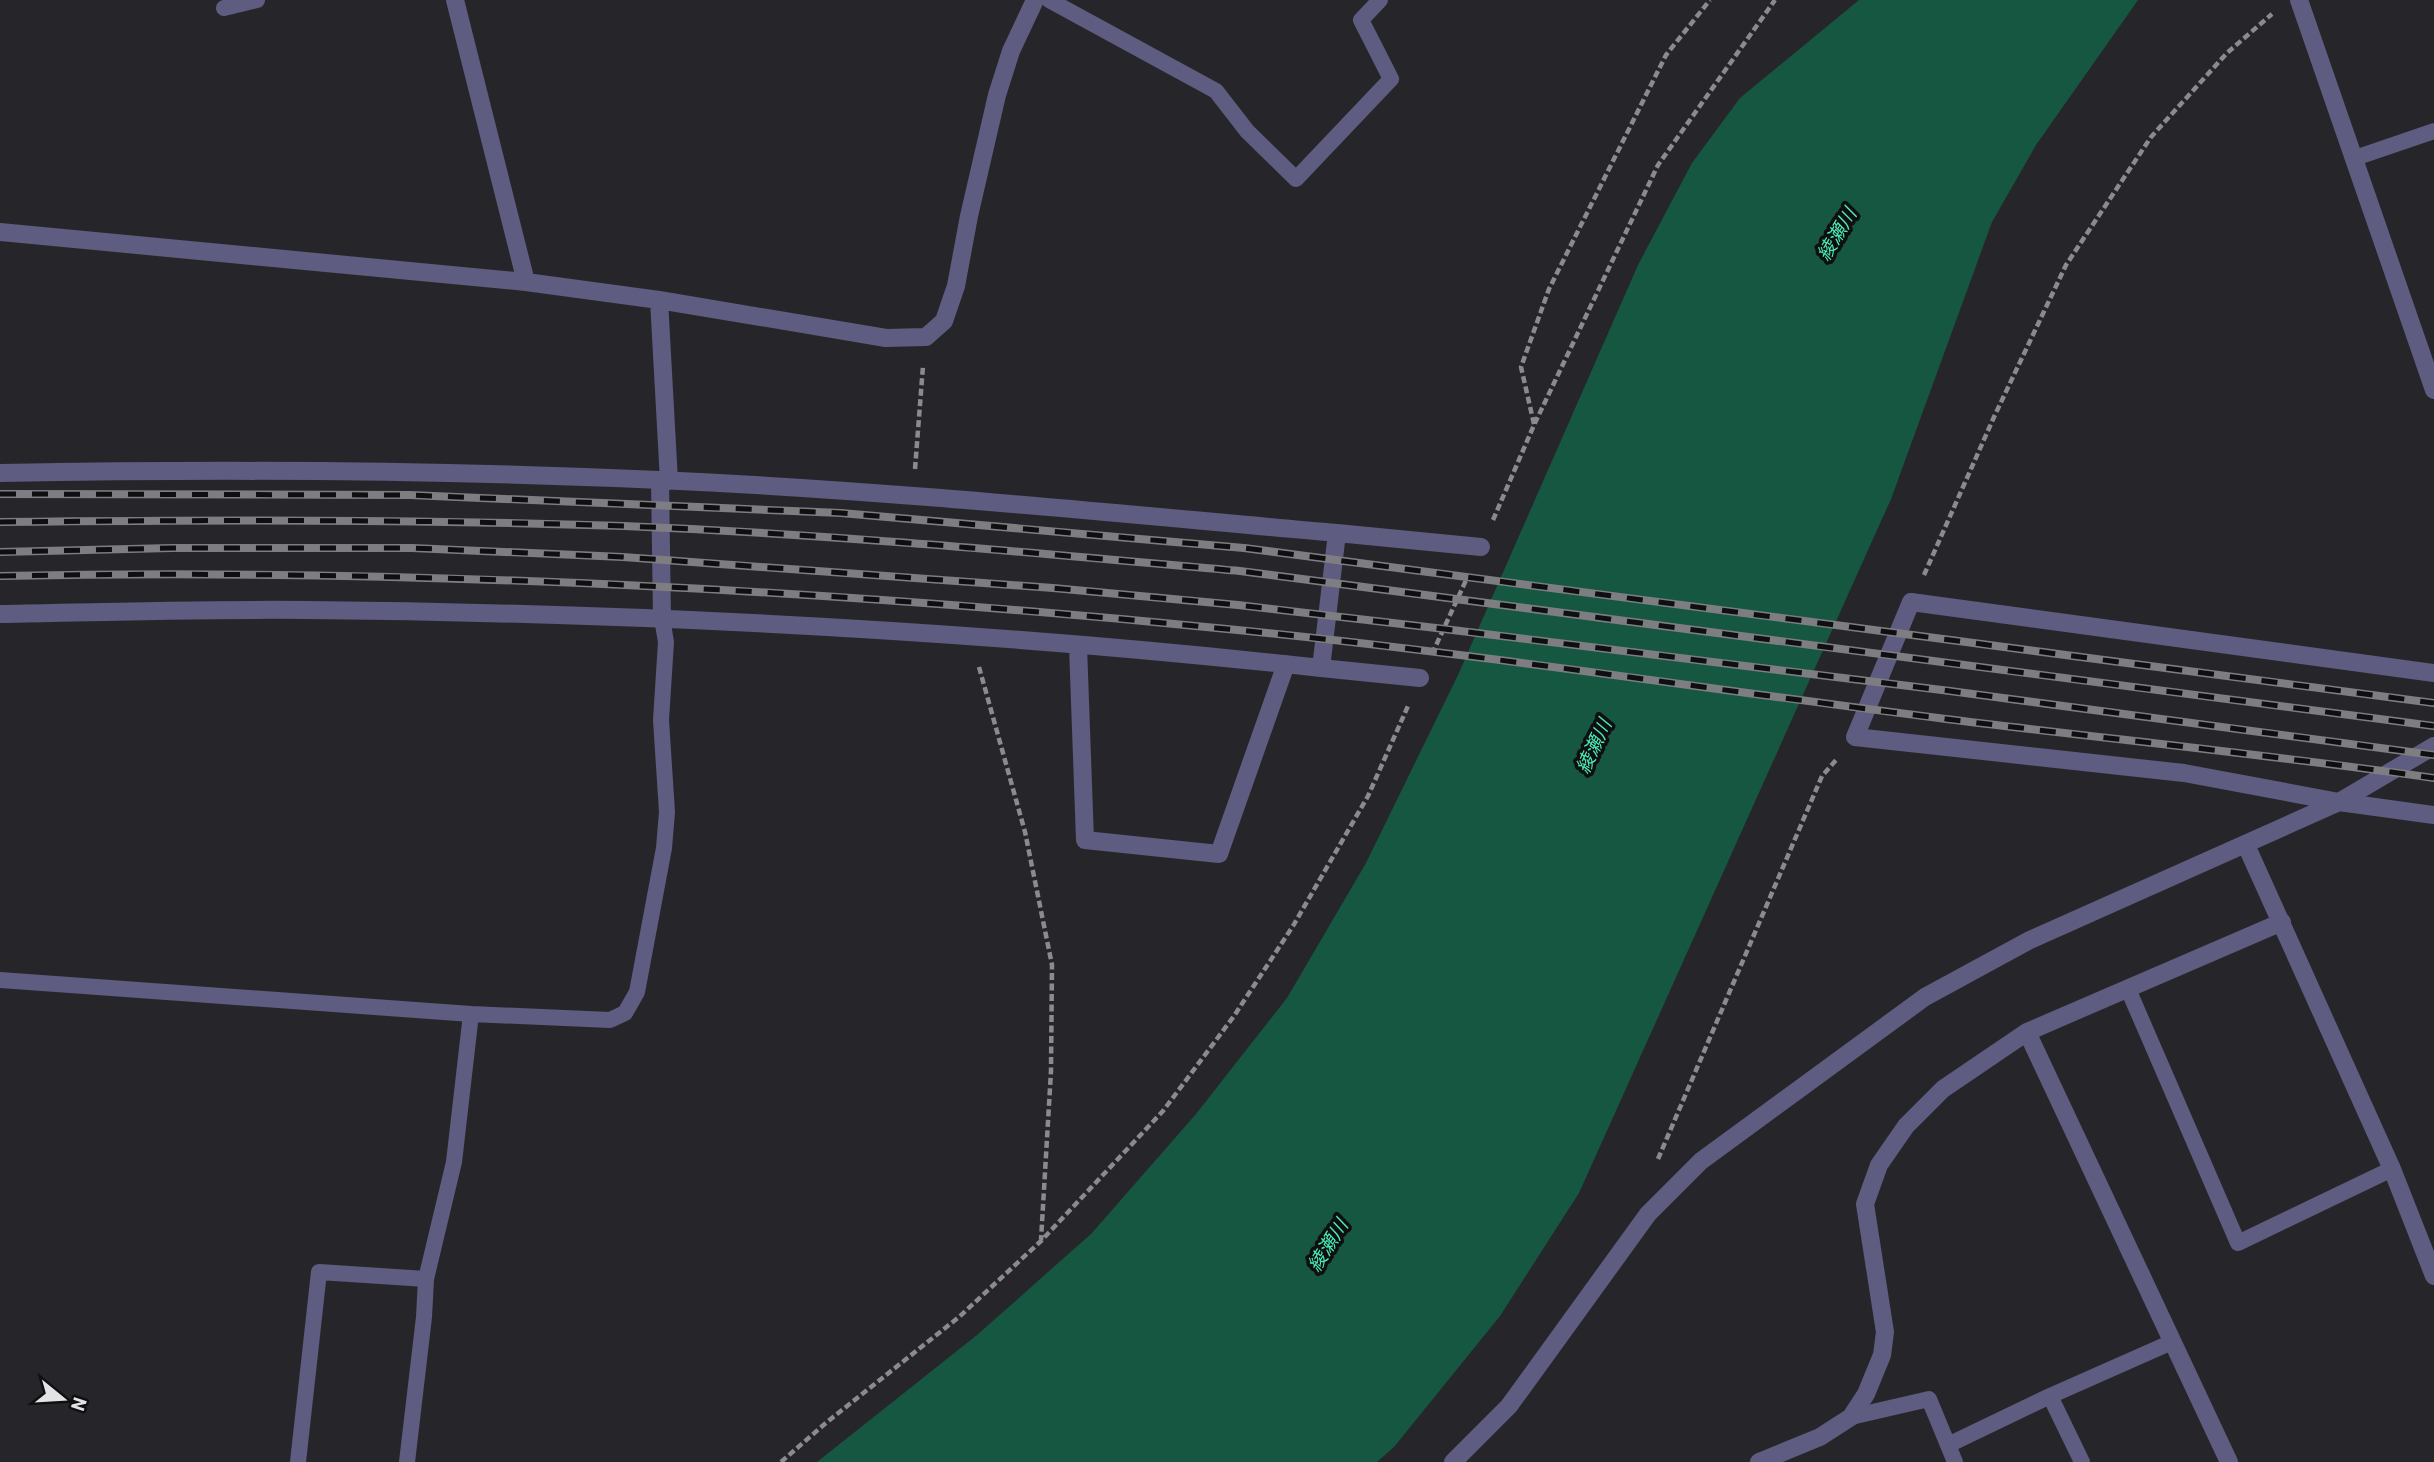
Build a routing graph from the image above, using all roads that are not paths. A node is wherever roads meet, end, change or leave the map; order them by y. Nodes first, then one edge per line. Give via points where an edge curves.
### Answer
1 (257, 0) edge
2 (455, 0) edge
3 (1035, 0) edge
4 (1049, 0) edge
5 (1380, 0) edge
6 (2299, 0) edge
7 (224, 8) dead end
8 (2434, 131) edge
9 (2355, 158) junction
10 (0, 232) edge
11 (526, 282) junction
12 (659, 300) junction
13 (2434, 390) edge
14 (0, 473) edge
15 (665, 480) junction
16 (1337, 533) junction
17 (1481, 547) road end
18 (0, 614) edge
19 (662, 618) junction
20 (1078, 646) junction
21 (1286, 664) junction
22 (1321, 668) junction
23 (2434, 673) edge
24 (1420, 678) road end
25 (2434, 746) edge
26 (2340, 802) junction
27 (2434, 815) edge
28 (2246, 845) junction
29 (2281, 922) junction
30 (0, 980) edge
31 (2127, 989) junction
32 (471, 1014) junction
33 (2027, 1032) junction
34 (2392, 1169) junction
35 (2434, 1276) edge
36 (426, 1279) junction
37 (2172, 1342) junction
38 (2050, 1396) junction
39 (1851, 1416) junction
40 (1948, 1445) junction
41 (298, 1462) edge
42 (407, 1462) edge
43 (1453, 1462) edge
44 (1759, 1462) edge
45 (1955, 1462) edge
46 (2082, 1462) edge
47 (2229, 1462) edge

1 - 7 lane
2 - 11 street
3 - 12 street via 996,95 956,286 944,321 926,337 886,338
4 - 5 lane via 1216,91 1247,131 1296,179 1391,79 1361,20
6 - 9 street
8 - 9 lane
9 - 13 street
10 - 11 street
11 - 12 street
12 - 15 street
14 - 15 street via 170,470
15 - 16 street via 914,496
15 - 19 street
16 - 17 street
16 - 22 street
18 - 19 street via 304,610
19 - 20 street via 900,630
19 - 32 lane via 666,642 661,720 667,812 636,992 625,1013 610,1020
20 - 21 street
20 - 21 street via 1085,840 1219,854
21 - 22 street
22 - 24 street
23 - 26 street via 1911,602 1855,737 2184,773
25 - 26 street
26 - 27 street
26 - 28 street
28 - 29 street
28 - 43 street via 2030,940 1925,997 1701,1161 1648,1214 1509,1405
29 - 31 street
29 - 34 street
30 - 32 lane
31 - 33 street
31 - 34 lane via 2238,1243
32 - 36 lane via 454,1161
33 - 37 street
33 - 39 street via 1942,1089 1906,1126 1880,1165 1865,1204 1885,1332 1882,1355
34 - 35 street
36 - 41 lane via 319,1272
36 - 42 lane
37 - 38 lane
37 - 47 street
38 - 40 lane
38 - 46 lane
39 - 40 lane via 1929,1399
39 - 44 street via 1820,1437
40 - 45 lane

